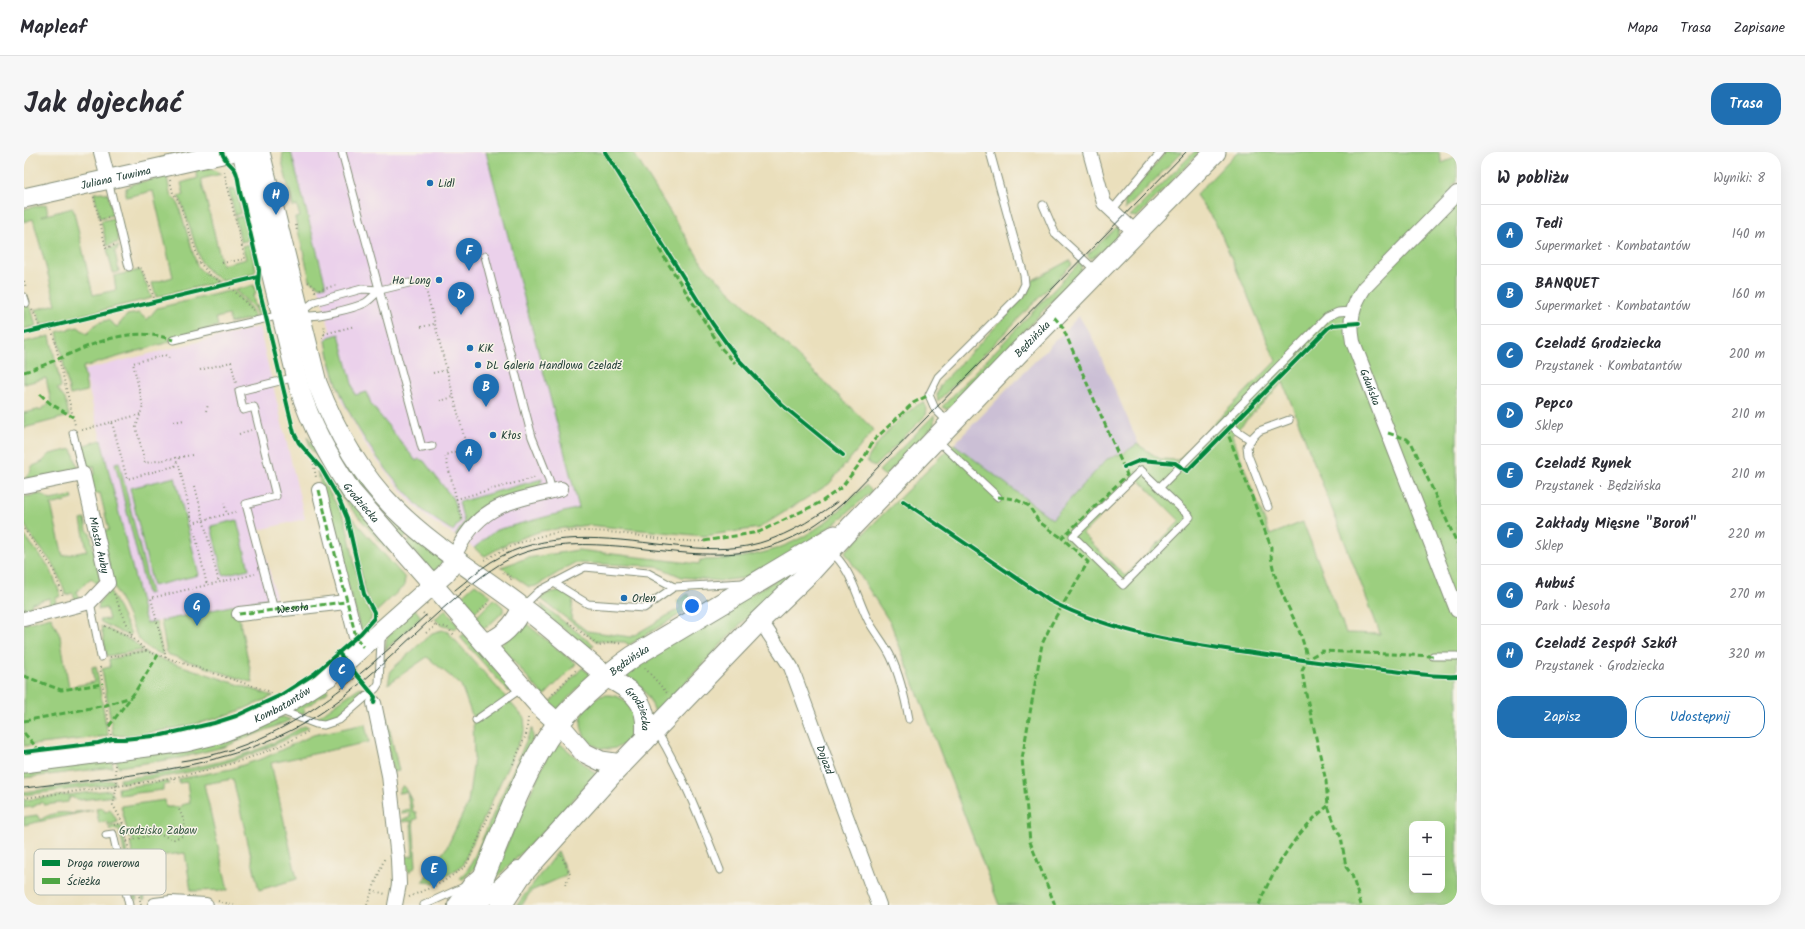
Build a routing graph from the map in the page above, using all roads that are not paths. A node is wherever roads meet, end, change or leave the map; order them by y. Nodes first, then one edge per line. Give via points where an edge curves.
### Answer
1 (101, 152) edge
2 (231, 152) edge
3 (242, 152) edge
4 (260, 152) edge
5 (342, 152) edge
6 (990, 152) edge
7 (1090, 152) edge
8 (1161, 152) edge
9 (1215, 152) edge
10 (108, 179) junction
11 (1457, 193) edge
12 (24, 198) edge
13 (1043, 205) dead end
14 (1112, 210) junction
15 (1136, 233) junction
16 (485, 256) dead end
17 (132, 268) road end
18 (1097, 273) junction
19 (409, 282) dead end
20 (380, 290) junction
21 (1352, 311) junction
22 (289, 315) junction
23 (173, 340) dead end
24 (296, 377) junction
25 (1227, 420) junction
26 (1289, 420) dead end
27 (950, 424) junction
28 (73, 433) dead end
29 (935, 439) junction
30 (1251, 440) junction
31 (432, 446) dead end
32 (83, 474) junction
33 (24, 486) edge
34 (1160, 487) junction
35 (319, 490) dead end
36 (557, 490) joint
37 (998, 497) dead end
38 (1268, 508) dead end
39 (850, 527) junction
40 (458, 551) junction
41 (830, 551) junction
42 (554, 582) junction
43 (755, 582) junction
44 (432, 584) junction
45 (674, 588) junction
46 (528, 601) junction
47 (90, 602) junction
48 (346, 602) junction
49 (274, 610) junction
50 (1457, 610) edge
51 (239, 614) dead end
52 (24, 619) edge
53 (760, 620) junction
54 (378, 633) junction
55 (484, 642) junction
56 (363, 647) junction
57 (1433, 656) dead end
58 (1457, 656) edge
59 (101, 657) road end
60 (606, 676) junction
61 (516, 693) junction
62 (281, 701) junction
63 (374, 703) dead end
64 (909, 719) dead end
65 (476, 720) dead end
66 (559, 724) junction
67 (650, 735) junction
68 (24, 763) edge
69 (622, 764) junction
70 (106, 835) dead end
71 (555, 848) junction
72 (116, 849) edge
73 (488, 869) junction
74 (720, 870) dead end
75 (470, 884) junction
76 (127, 895) edge
77 (129, 905) edge
78 (155, 905) edge
79 (206, 905) edge
80 (395, 905) edge
81 (424, 905) edge
82 (455, 905) edge
83 (472, 905) edge
84 (479, 905) edge
85 (501, 905) edge
86 (879, 905) edge

1 - 10 street
2 - 10 street, Juliana Tuwima
3 - 22 street, Grodziecka
4 - 22 street, Grodziecka
5 - 20 lane
6 - 27 lane via 1025,284 1019,296 938,377 929,395 935,409
7 - 14 street via 1101,196
8 - 14 lane
9 - 15 main road, Będzińska
10 - 12 street, Juliana Tuwima
10 - 17 lane
11 - 21 street, Gdańska via 1368,284
13 - 18 lane via 1055,233
14 - 15 street
15 - 18 main road, Będzińska
16 - 36 lane via 532,437 548,477
18 - 27 main road, Będzińska
19 - 20 lane
20 - 22 lane via 362,289 318,301
20 - 22 lane via 365,302 321,315
20 - 31 lane via 422,448
21 - 25 lane via 1332,313 1327,317
21 - 50 street, Gdańska via 1350,324 1353,342
22 - 23 lane
22 - 24 street, Grodziecka
22 - 40 street, Grodziecka via 328,411 352,455 372,484 394,508
24 - 44 street, Grodziecka via 307,415 327,454 351,491
24 - 49 lane via 238,391 243,410 254,407 276,496 246,504
25 - 30 lane
25 - 34 lane
26 - 30 lane via 1259,432
27 - 29 main road, Będzińska
28 - 32 lane
29 - 37 lane
29 - 39 main road, Będzińska
30 - 38 lane via 1247,446 1248,455
32 - 33 street
32 - 47 street, Miasta Auby via 108,583
34 - 34 lane via 1142,470 1073,536 1123,585 1190,517
35 - 48 street
36 - 40 street, Kombatantów via 494,508 473,525
39 - 41 main road, Będzińska
39 - 43 main road, Będzińska
40 - 44 street, Kombatantów via 451,566
40 - 46 street, Grodziecka
41 - 53 main road, Będzińska
41 - 64 lane via 848,572 868,620 891,657
42 - 45 lane via 585,567 648,573
42 - 45 lane via 588,604 644,608
42 - 46 lane
43 - 45 lane
43 - 60 main road, Będzińska
44 - 54 street, Kombatantów
44 - 55 street, Grodziecka via 461,630
46 - 55 street via 510,612 488,634
46 - 60 street, Grodziecka
47 - 52 street, Miasta Auby
47 - 59 lane
48 - 49 street, Wesoła
48 - 56 street via 356,637
49 - 51 street, Wesoła
53 - 67 main road, Będzińska
53 - 86 street, Dojazd via 791,667
54 - 56 street, Kombatantów
54 - 62 lane via 381,640 379,683 372,693 339,720 324,725 316,724 287,713
55 - 61 street, Grodziecka
56 - 62 street, Kombatantów via 330,676
57 - 58 lane
60 - 66 main road, Będzińska
60 - 67 street, Grodziecka via 626,688 639,701
61 - 65 lane
61 - 66 street, Grodziecka via 534,713
62 - 68 street, Kombatantów via 249,722 218,734 186,742
63 - 80 street via 389,775 398,859 399,884
66 - 69 street, Grodziecka via 583,752 601,761
66 - 73 main road, Będzińska via 548,738 523,783
67 - 69 main road
67 - 74 lane via 680,772
69 - 71 main road
70 - 72 lane via 113,834
71 - 84 street via 533,854
71 - 85 main road via 520,876
73 - 75 street, Będzińska
73 - 83 main road, Będzińska
75 - 81 lane
75 - 82 street, Będzińska
76 - 77 lane
78 - 79 street

